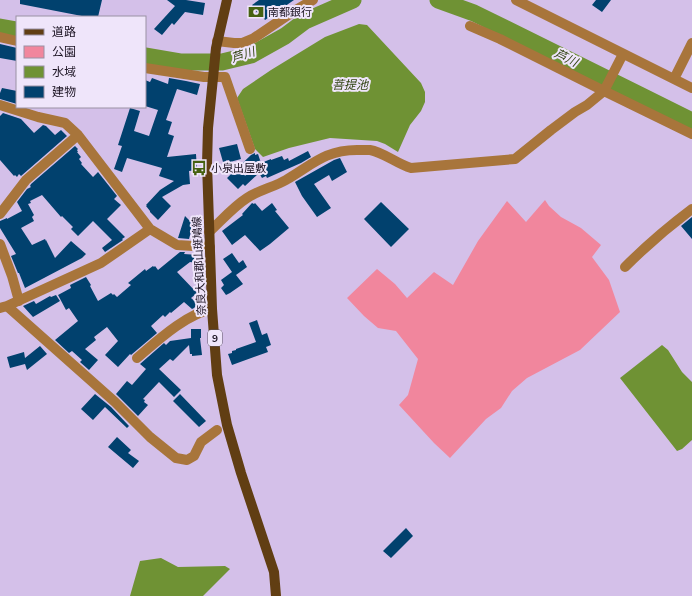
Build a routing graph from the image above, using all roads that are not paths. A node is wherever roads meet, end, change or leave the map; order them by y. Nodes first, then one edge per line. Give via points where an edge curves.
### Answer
1 (227, 0) edge
2 (313, 0) edge
3 (516, 0) edge
4 (470, 26) dead end
5 (0, 37) edge
6 (16, 41) edge
7 (692, 43) edge
8 (217, 44) junction
9 (623, 54) junction
10 (146, 68) edge
11 (213, 75) junction
12 (674, 79) junction
13 (692, 88) edge
14 (604, 91) junction
15 (0, 105) edge
16 (692, 134) edge
17 (78, 135) junction
18 (250, 149) dead end
19 (692, 209) edge
20 (0, 214) edge
21 (150, 229) junction
22 (209, 232) junction
23 (0, 244) edge
24 (210, 247) junction
25 (625, 267) dead end
26 (19, 301) junction
27 (4, 307) edge
28 (212, 309) junction
29 (137, 358) dead end
30 (217, 430) dead end
31 (276, 596) edge

1 - 8 main road, 奈良大和郡山斑鳩線 / 9
2 - 8 street via 254,38 242,43
3 - 9 street
4 - 14 street
5 - 6 street
7 - 12 street
8 - 11 main road, 奈良大和郡山斑鳩線 / 9
9 - 12 street
9 - 14 street
10 - 11 street via 204,77
11 - 18 street via 225,77
11 - 22 main road, 奈良大和郡山斑鳩線 / 9 via 206,164
12 - 13 street
14 - 16 street
14 - 22 street via 515,159 411,168 370,150 338,152 320,158 280,183 256,193 238,205
15 - 17 street via 65,123
17 - 20 street via 26,180
17 - 21 street
19 - 25 street via 653,239
21 - 24 street via 177,245
21 - 26 street via 101,263
22 - 24 main road, 奈良大和郡山斑鳩線 / 9
23 - 26 street
24 - 28 main road, 奈良大和郡山斑鳩線 / 9
26 - 27 street
27 - 30 street via 176,458 187,460 194,456 201,442
28 - 29 street via 168,333
28 - 31 main road, 奈良大和郡山斑鳩線 / 9 via 217,375 227,425 274,572

